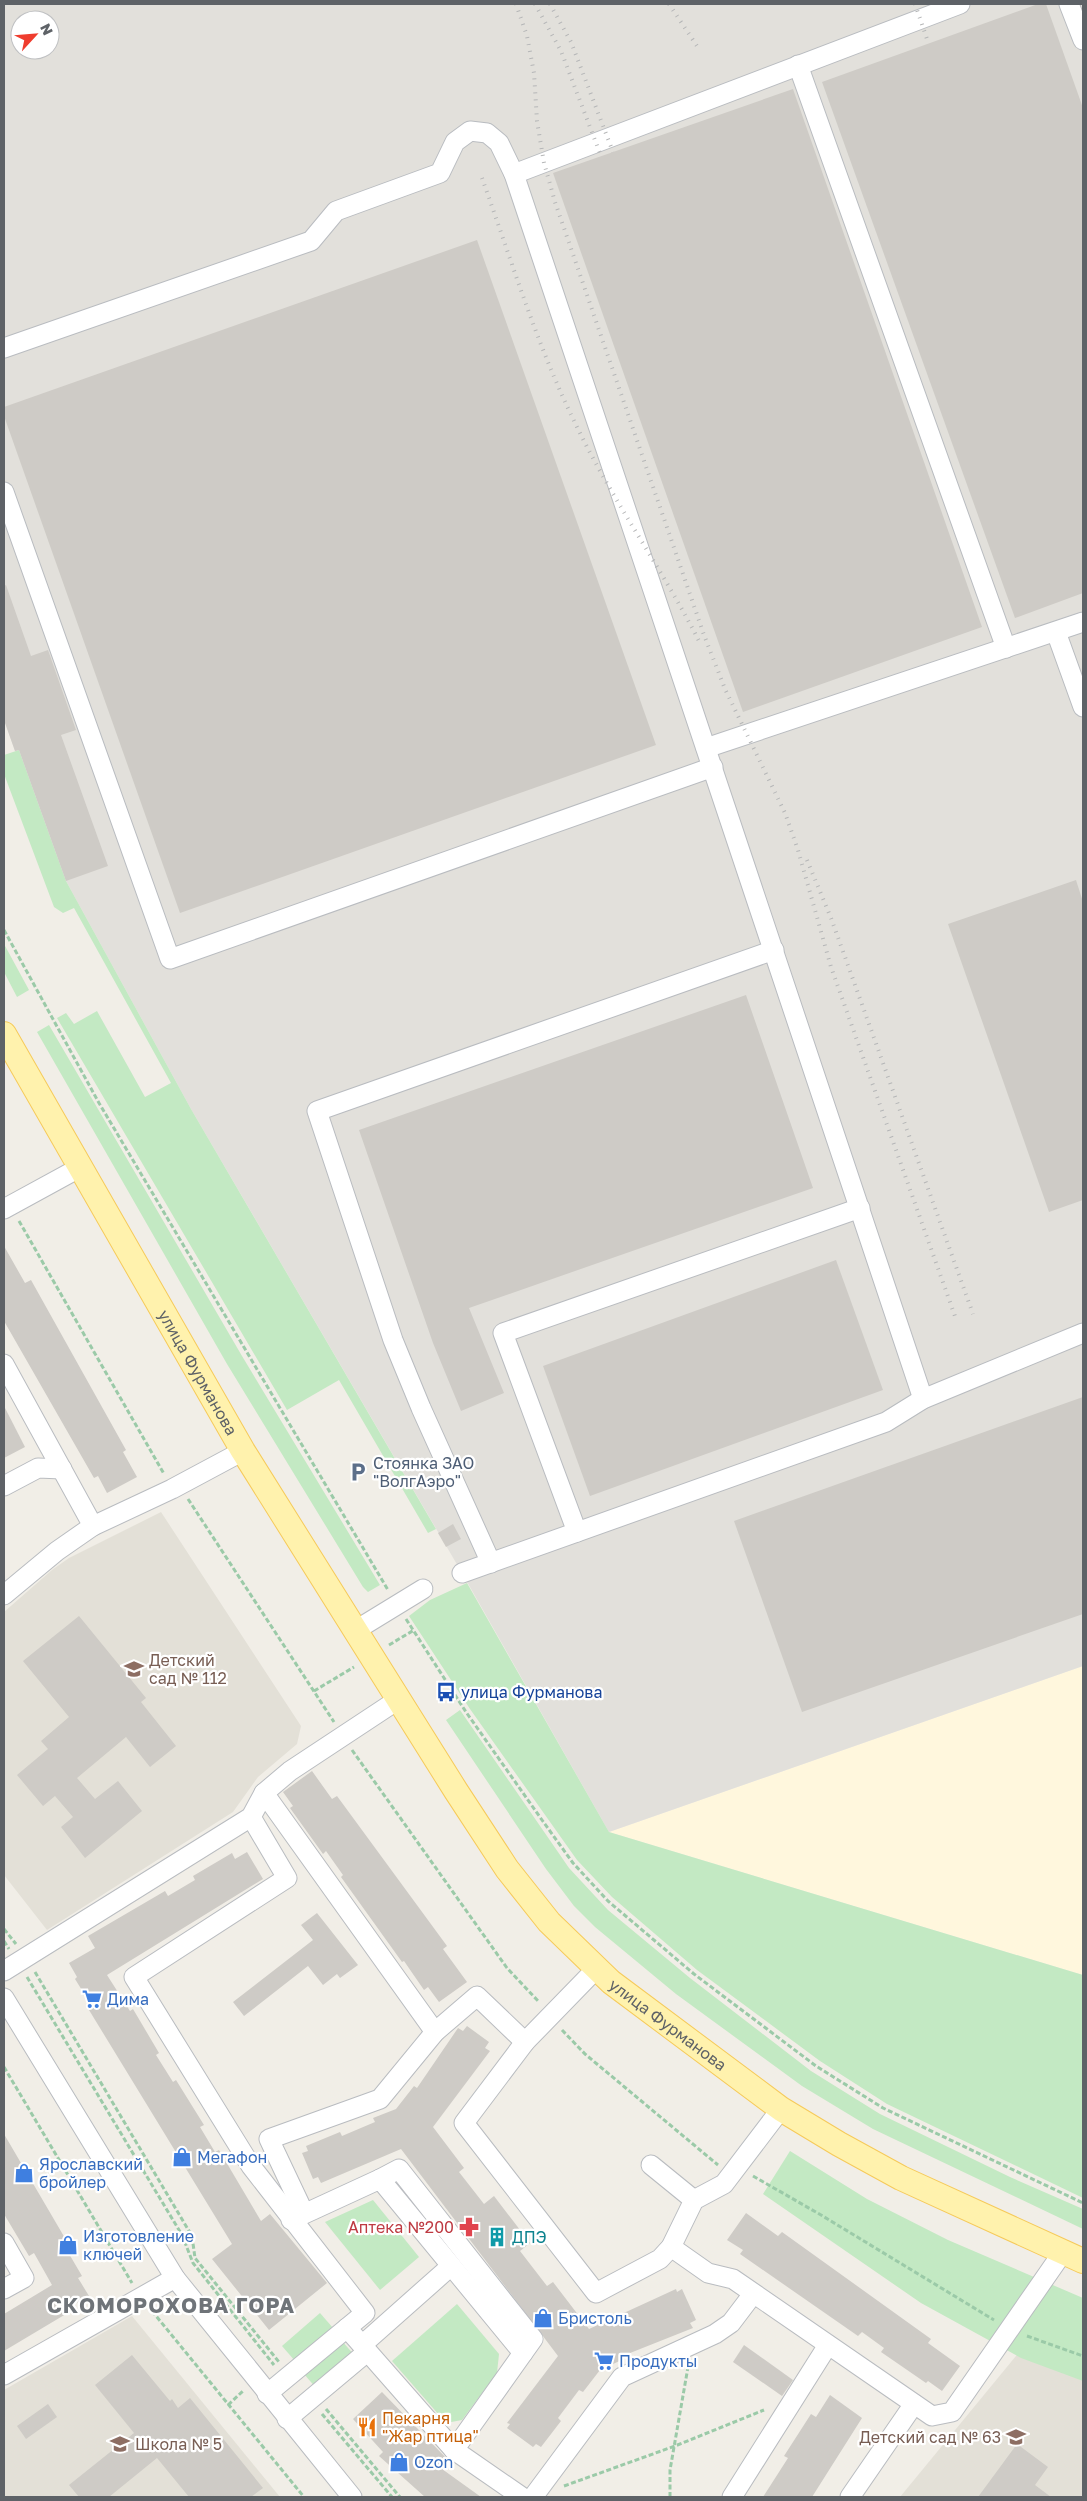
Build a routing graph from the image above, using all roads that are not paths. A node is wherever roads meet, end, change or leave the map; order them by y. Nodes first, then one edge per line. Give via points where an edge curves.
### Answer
1 (960, 4) edge
2 (1069, 4) edge
3 (1083, 40) edge
4 (798, 65) junction
5 (514, 174) junction
6 (4, 348) edge
7 (4, 492) edge
8 (1083, 622) edge
9 (1056, 632) junction
10 (1006, 648) junction
11 (1083, 707) edge
12 (706, 748) junction
13 (713, 767) junction
14 (774, 950) junction
15 (4, 1034) edge
16 (80, 1168) junction
17 (7, 1207) edge
18 (860, 1208) junction
19 (1083, 1333) edge
20 (4, 1364) edge
21 (924, 1399) junction
22 (243, 1451) junction
23 (62, 1470) junction
24 (4, 1486) edge
25 (93, 1526) junction
26 (577, 1532) junction
27 (490, 1563) junction
28 (462, 1573) dead end
29 (423, 1589) dead end
30 (4, 1595) edge
31 (356, 1630) junction
32 (399, 1699) junction
33 (264, 1792) junction
34 (251, 1817) junction
35 (16, 1963) edge
36 (596, 1970) junction
37 (4, 1998) edge
38 (435, 2032) junction
39 (524, 2042) junction
40 (781, 2109) junction
41 (651, 2165) dead end
42 (380, 2179) junction
43 (694, 2200) junction
44 (298, 2216) junction
45 (4, 2244) edge
46 (671, 2247) junction
47 (1073, 2257) edge
48 (451, 2266) junction
49 (175, 2278) junction
50 (4, 2289) edge
51 (753, 2294) junction
52 (347, 2328) junction
53 (828, 2345) junction
54 (364, 2348) junction
55 (523, 2354) junction
56 (4, 2375) edge
57 (267, 2394) junction
58 (914, 2404) junction
59 (287, 2419) junction
60 (454, 2450) junction
61 (352, 2497) edge
62 (530, 2497) edge
63 (732, 2497) edge
64 (850, 2497) edge

1 - 4 street
2 - 3 street
4 - 5 street
4 - 10 street
5 - 6 street via 499,144 487,133 470,131 455,142 440,173 336,211 311,241
5 - 12 street
7 - 13 street via 170,958
8 - 9 street
9 - 10 street
9 - 11 street
10 - 12 street
12 - 13 street
13 - 14 street
14 - 18 street
14 - 27 street via 316,1111 393,1340
15 - 16 main road, улица Фурманова
16 - 17 street
16 - 22 main road, улица Фурманова
18 - 21 street
18 - 26 street via 503,1332
19 - 21 street
20 - 23 street
21 - 26 street via 877,1425
22 - 25 street
22 - 31 main road, улица Фурманова
23 - 24 street via 38,1468
23 - 25 street
25 - 30 street
26 - 27 street
27 - 28 street
29 - 31 street
31 - 32 main road, улица Фурманова
32 - 33 street via 290,1771
32 - 36 main road, улица Фурманова via 507,1869 549,1922
33 - 34 street
33 - 38 street
34 - 35 street
34 - 44 street via 287,1878 134,1977 250,2166
36 - 39 street
36 - 40 main road, улица Фурманова
37 - 49 street
38 - 39 street via 477,1996
38 - 44 street via 380,2099 269,2139
39 - 46 street via 464,2123 596,2293 660,2259
40 - 43 street via 724,2184
40 - 47 main road, улица Фурманова via 901,2178
41 - 43 street
42 - 44 street
42 - 48 street
42 - 55 street via 399,2169 533,2339
43 - 46 street
44 - 52 street via 365,2312
45 - 50 street via 24,2278
46 - 51 street via 708,2272 733,2279
47 - 58 street via 1010,2330 952,2412 932,2416
48 - 54 street
48 - 55 street
49 - 56 street
49 - 57 street
51 - 53 street
51 - 62 street via 731,2323 622,2377
52 - 54 street
52 - 57 street
53 - 58 street
53 - 63 street
54 - 59 street
54 - 60 street
55 - 60 street
57 - 59 street
58 - 64 street
59 - 61 street
60 - 62 street

